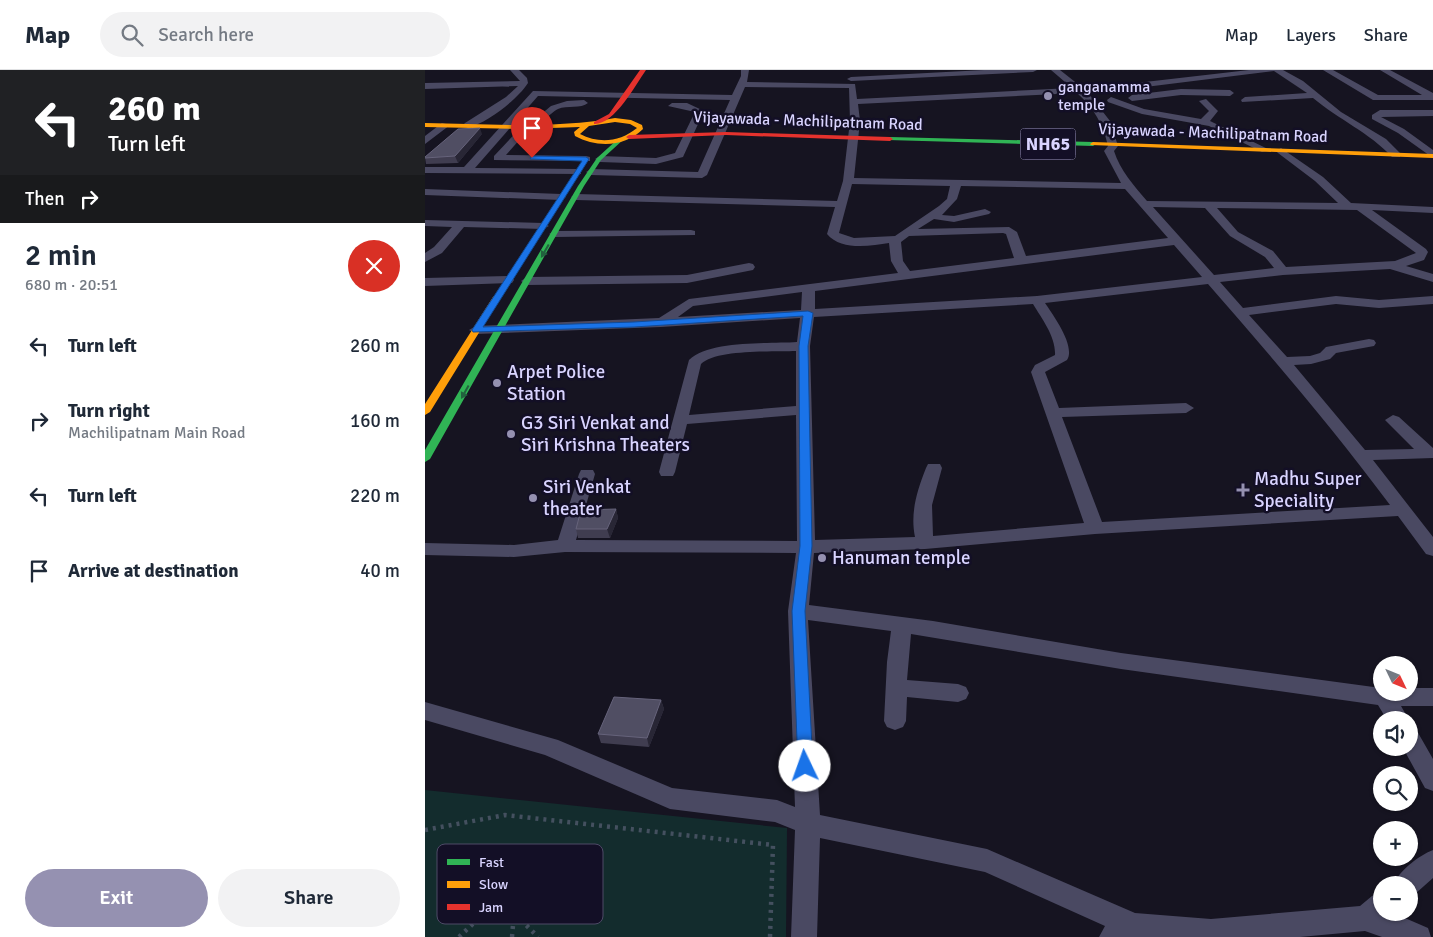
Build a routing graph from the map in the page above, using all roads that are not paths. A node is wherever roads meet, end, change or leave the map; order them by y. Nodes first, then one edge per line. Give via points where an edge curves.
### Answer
1 (514, 70) edge
2 (643, 70) edge
3 (654, 70) edge
4 (745, 70) edge
5 (753, 70) edge
6 (1033, 70) edge
7 (1055, 70) edge
8 (1270, 70) edge
9 (1277, 70) edge
10 (1327, 70) edge
11 (1384, 70) edge
12 (945, 72) edge
13 (1244, 72) edge
14 (819, 73) dead end
15 (1146, 74) dead end
16 (852, 78) edge
17 (1157, 82) junction
18 (524, 83) junction
19 (742, 84) junction
20 (821, 85) junction
21 (425, 86) edge
22 (1081, 91) junction
23 (1230, 93) dead end
24 (1314, 95) junction
25 (1432, 97) edge
26 (632, 98) junction
27 (735, 98) junction
28 (1111, 100) junction
29 (1245, 100) dead end
30 (1092, 101) junction
31 (1203, 101) dead end
32 (853, 102) junction
33 (619, 104) junction
34 (1433, 113) edge
35 (1204, 122) junction
36 (592, 124) junction
37 (425, 125) edge
38 (445, 125) junction
39 (468, 125) junction
40 (636, 126) junction
41 (504, 127) junction
42 (536, 127) junction
43 (663, 134) junction
44 (689, 134) junction
45 (719, 134) junction
46 (581, 138) junction
47 (625, 138) junction
48 (854, 138) junction
49 (425, 142) edge
50 (1113, 146) junction
51 (1265, 150) junction
52 (1281, 151) junction
53 (1396, 155) junction
54 (1433, 156) edge
55 (498, 158) junction
56 (514, 158) junction
57 (586, 159) junction
58 (600, 159) junction
59 (468, 169) junction
60 (425, 170) edge
61 (486, 170) junction
62 (577, 172) junction
63 (591, 172) junction
64 (848, 181) junction
65 (956, 183) junction
66 (1128, 186) junction
67 (425, 192) edge
68 (561, 197) junction
69 (576, 197) junction
70 (841, 204) junction
71 (1145, 204) junction
72 (1209, 206) junction
73 (1354, 206) junction
74 (1433, 210) edge
75 (985, 212) dead end
76 (931, 217) junction
77 (547, 219) junction
78 (425, 223) edge
79 (461, 224) junction
80 (691, 233) dead end
81 (555, 234) junction
82 (902, 236) junction
83 (1176, 241) junction
84 (533, 242) dead end
85 (425, 258) edge
86 (1021, 260) junction
87 (1389, 265) junction
88 (749, 268) dead end
89 (1283, 271) junction
90 (906, 275) junction
91 (511, 276) joint
92 (1433, 278) edge
93 (1209, 280) junction
94 (527, 281) junction
95 (425, 282) edge
96 (809, 288) junction
97 (1037, 300) junction
98 (1433, 300) edge
99 (1239, 312) junction
100 (808, 313) junction
101 (661, 323) junction
102 (476, 330) junction
103 (499, 330) junction
104 (1369, 343) dead end
105 (803, 346) junction
106 (1283, 361) junction
107 (430, 398) edge
108 (1186, 408) dead end
109 (805, 410) junction
110 (425, 412) edge
111 (1053, 413) junction
112 (680, 420) junction
113 (1393, 420) dead end
114 (1430, 453) edge
115 (1361, 455) junction
116 (425, 458) edge
117 (934, 468) dead end
118 (667, 472) dead end
119 (587, 474) dead end
120 (1403, 510) junction
121 (1095, 528) junction
122 (925, 543) junction
123 (565, 546) junction
124 (806, 546) junction
125 (425, 549) edge
126 (1433, 550) edge
127 (798, 611) junction
128 (902, 625) junction
129 (896, 688) junction
130 (958, 693) dead end
131 (1373, 695) edge
132 (1418, 697) edge
133 (1433, 697) edge
134 (425, 711) edge
135 (895, 721) dead end
136 (1418, 754) edge
137 (1433, 781) edge
138 (808, 824) junction
139 (1433, 862) edge
140 (1417, 876) edge
141 (1373, 912) edge
142 (1389, 921) edge
143 (1123, 931) edge
144 (1214, 934) edge
145 (804, 937) edge
146 (1418, 937) edge

1 - 18 street
2 - 26 main road
3 - 26 main road
4 - 5 street
4 - 19 street
6 - 12 street
7 - 22 street
8 - 13 street
9 - 24 street
10 - 25 street via 1376,98
11 - 25 street
12 - 16 street
13 - 17 street
14 - 20 street
15 - 17 street
16 - 20 street
16 - 32 street
17 - 22 street
18 - 21 street
18 - 39 street via 509,100
19 - 20 street
19 - 27 street
22 - 30 street
22 - 32 street
23 - 28 street via 1181,92
24 - 29 street
24 - 53 street via 1383,141
26 - 27 street
26 - 33 main road
26 - 40 main road via 623,118
26 - 41 street via 536,93
26 - 44 street via 700,111
27 - 45 street
28 - 30 street
28 - 35 street via 1142,111
30 - 50 street via 1105,116
31 - 35 street via 1214,111
32 - 48 street
33 - 36 main road via 611,115
33 - 42 street via 571,103 548,109
34 - 54 street via 1379,113 1375,117 1401,131
35 - 51 street via 1220,126
36 - 40 main road, NH65 via 615,120
36 - 42 main road
36 - 46 main road via 581,128
37 - 38 main road
38 - 39 main road
38 - 49 street
39 - 41 main road
40 - 43 main road, Vijayawada - Machilipatnam Road / NH65
40 - 47 main road
41 - 42 main road
41 - 59 street
42 - 46 main road
42 - 55 street
42 - 56 street
43 - 44 main road, Vijayawada - Machilipatnam Road / NH65
43 - 47 main road, Vijayawada - Machilipatnam Road / NH65
44 - 45 main road, Vijayawada - Machilipatnam Road / NH65
44 - 58 street via 679,155 655,161
45 - 48 main road, Vijayawada - Machilipatnam Road / NH65
45 - 63 street via 702,175
46 - 47 main road, NH65 via 603,142
46 - 57 main road via 593,148
47 - 58 main road
48 - 50 main road, Vijayawada - Machilipatnam Road / NH65
48 - 64 street
50 - 51 main road, Vijayawada - Machilipatnam Road / NH65
50 - 66 street via 1109,151 1111,158
51 - 52 main road, Vijayawada - Machilipatnam Road / NH65
52 - 53 main road, Vijayawada - Machilipatnam Road / NH65
52 - 73 street
53 - 54 main road, Vijayawada - Machilipatnam Road / NH65
55 - 56 street
55 - 61 street
56 - 57 street
57 - 62 main road
58 - 63 main road
59 - 60 street
59 - 61 street
61 - 62 street
62 - 68 main road
63 - 69 main road
64 - 65 street
64 - 70 street
65 - 66 street
65 - 76 street via 955,197
66 - 71 street
67 - 68 street
68 - 77 main road
69 - 70 street
69 - 81 main road
70 - 82 street via 833,234 837,239 849,242
71 - 72 street
71 - 83 street
72 - 73 street
72 - 89 street via 1234,234 1269,254
73 - 74 street
73 - 87 street via 1422,252 1420,257
75 - 76 street via 955,219
76 - 82 street
77 - 79 street
77 - 84 main road
78 - 79 street
79 - 85 street via 439,250
80 - 81 street
81 -> 94 main road
82 - 86 street via 1005,229 1011,232
82 - 90 street via 895,242 897,260
83 - 86 street
83 - 93 street
86 - 90 street
87 - 89 street
87 - 92 street
88 - 94 street via 687,279
89 - 93 street
90 - 96 street
91 - 95 street
91 - 102 main road
93 - 97 street
93 - 99 street
94 - 103 main road
96 - 100 street
96 - 101 street via 689,303
97 - 100 street
97 - 111 street via 1061,343 1063,353 1062,357 1038,372
98 - 99 street via 1379,304 1336,300
99 - 106 street
100 - 101 street
100 - 105 street
101 - 103 street
102 - 103 street
102 - 107 main road
103 -> 116 main road
104 - 106 street via 1331,350 1325,356 1311,360
105 - 109 street
105 - 112 street via 718,351 700,357 695,363
106 - 115 street
107 - 110 main road
108 - 111 street
109 - 112 street
109 - 124 street
111 - 121 street
112 - 118 street
113 - 114 street
114 - 115 street
115 - 120 street
117 - 122 street via 920,521
119 - 123 street
120 - 121 street
120 - 126 street
121 - 122 street
122 - 124 street
123 - 124 street
123 - 125 street via 514,551
124 - 127 street
127 - 128 street
127 - 138 street
128 - 129 street
128 - 131 street via 1121,661
129 - 130 street
129 - 135 street
132 - 133 street
134 - 138 street via 550,747 670,798 777,811
136 - 137 street
138 - 143 street via 987,860
138 - 145 street
139 - 140 street
141 - 144 street
142 - 146 street
143 - 144 street

